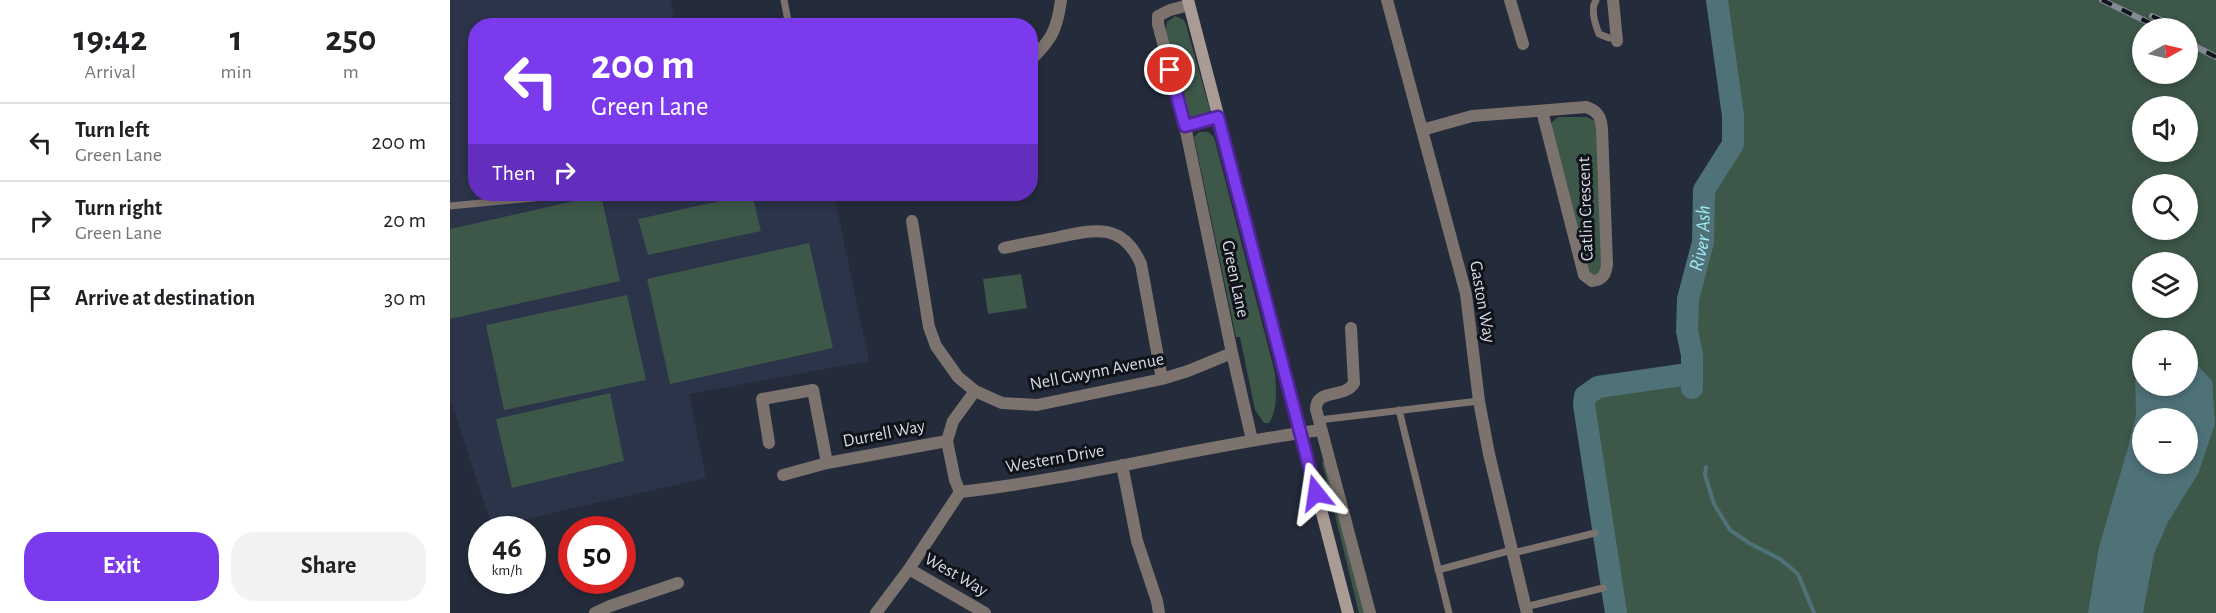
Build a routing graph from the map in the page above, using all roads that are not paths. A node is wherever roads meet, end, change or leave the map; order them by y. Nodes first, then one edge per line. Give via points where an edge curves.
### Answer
1 (784, 0) edge
2 (1061, 0) edge
3 (1387, 0) edge
4 (1510, 0) edge
5 (1596, 0) edge
6 (1613, 0) edge
7 (1188, 3) edge
8 (787, 18) edge
9 (1613, 40) joint
10 (1523, 44) dead end
11 (1038, 53) edge
12 (1542, 111) junction
13 (1218, 117) junction
14 (1185, 126) junction
15 (1422, 130) junction
16 (502, 201) edge
17 (450, 206) edge
18 (912, 221) dead end
19 (1004, 248) dead end
20 (1351, 328) dead end
21 (1232, 353) junction
22 (1162, 379) junction
23 (975, 391) junction
24 (1479, 400) junction
25 (1400, 410) junction
26 (1320, 425) junction
27 (1300, 433) junction
28 (1252, 440) junction
29 (947, 441) junction
30 (769, 443) dead end
31 (827, 463) junction
32 (1122, 465) junction
33 (783, 475) dead end
34 (960, 492) junction
35 (1595, 533) dead end
36 (1512, 552) junction
37 (909, 569) junction
38 (1438, 570) junction
39 (678, 583) dead end
40 (1603, 588) dead end
41 (1526, 610) edge
42 (595, 613) edge
43 (876, 613) edge
44 (985, 613) edge
45 (1159, 613) edge
46 (1348, 613) edge
47 (1370, 613) edge
48 (1449, 613) edge

1 - 8 lane
2 - 11 street via 1059,21 1049,42
3 - 15 street, Gaston Way
4 - 10 street
5 - 9 lane via 1593,5 1599,34
6 - 9 street
7 - 13 main road, Green Lane
7 - 14 street, Green Lane via 1158,16
12 - 12 street, Catlin Crescent via 1586,107 1598,114 1601,121 1606,273 1599,280 1592,281 1584,275
12 - 15 street, Catlin Crescent via 1472,116
13 - 14 street
13 - 27 main road, Green Lane
14 - 21 street, Green Lane
15 - 24 street, Gaston Way via 1466,294
16 - 17 lane
18 - 23 street, Nell Gwynn Avenue via 929,327 936,346 958,377
19 - 22 street via 1094,229 1124,238 1141,264
20 - 26 street via 1354,382 1345,392 1318,400
21 - 22 street, Nell Gwynn Avenue
21 - 28 street, Green Lane
22 - 23 street, Nell Gwynn Avenue via 1037,405 1002,403
23 - 29 street, Durrell Way via 952,421
24 - 25 lane
24 - 36 street, Gaston Way
25 - 26 lane
25 - 38 lane
26 - 27 street
26 - 47 street
27 - 28 street, Western Drive
27 - 46 main road, Green Lane
28 - 32 street, Western Drive
29 - 31 street, Durrell Way
29 - 34 street, Durrell Way
30 - 31 street, Durrell Way via 765,395 812,385
31 - 33 street, Durrell Way
32 - 34 street, Western Drive
32 - 45 street via 1137,541
34 - 37 street
35 - 36 lane
36 - 38 lane
36 - 41 street, Gaston Way
37 - 43 street
37 - 44 street, West Way
38 - 48 lane
39 - 42 street
40 - 41 lane

